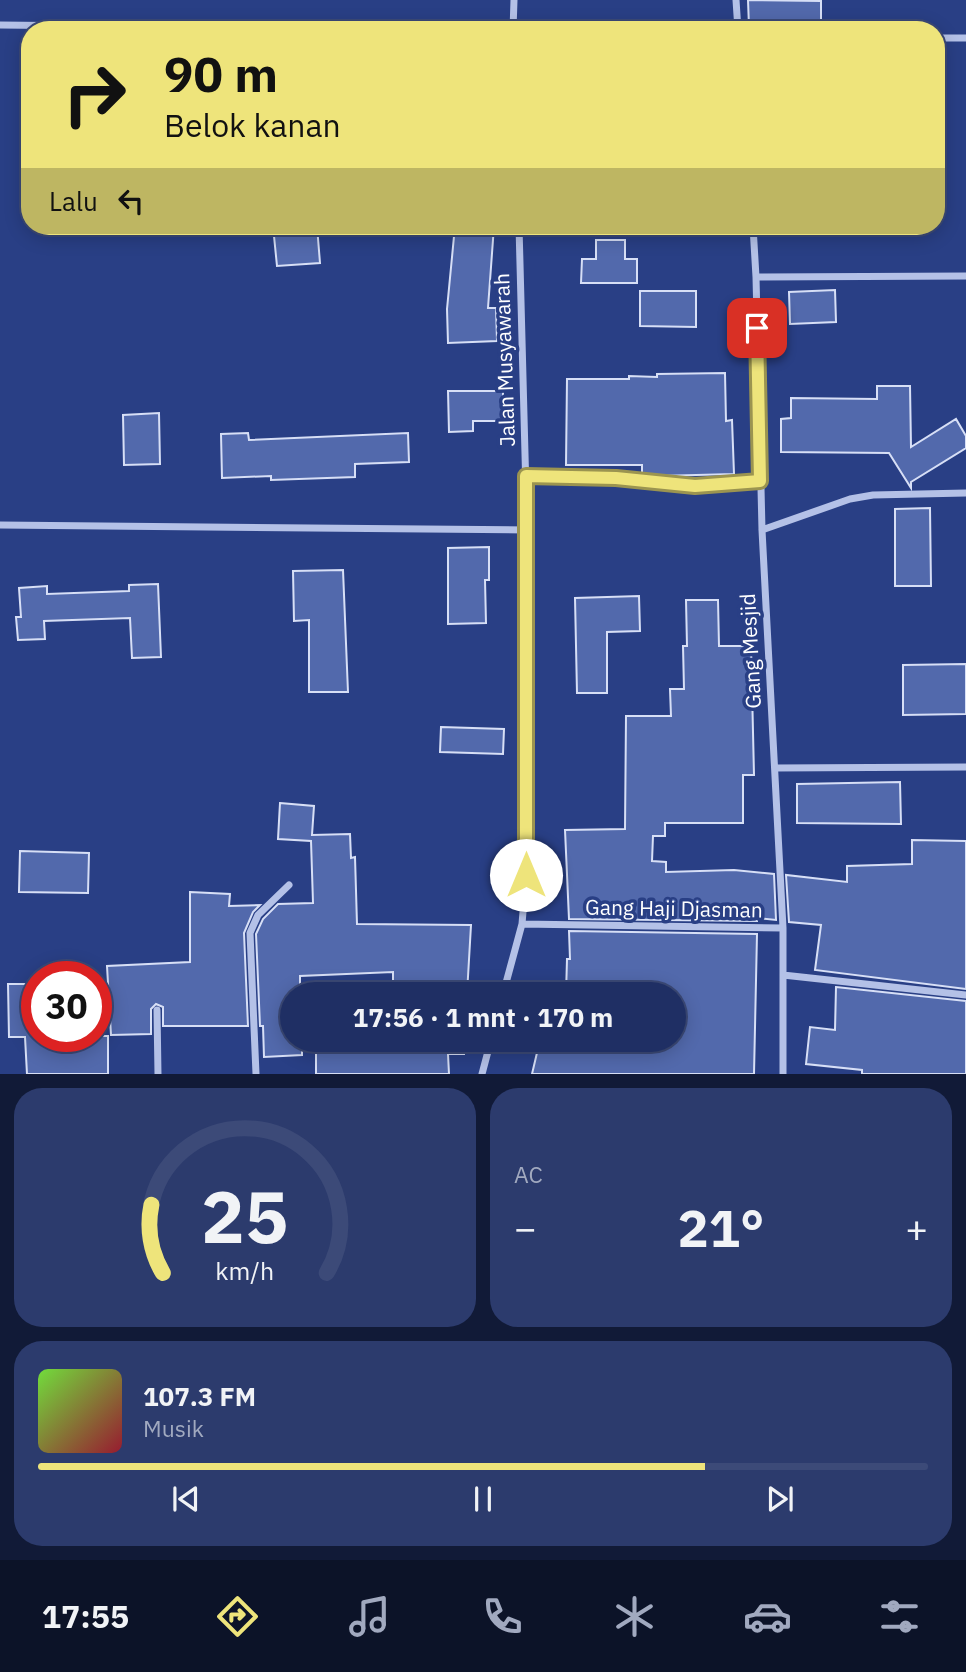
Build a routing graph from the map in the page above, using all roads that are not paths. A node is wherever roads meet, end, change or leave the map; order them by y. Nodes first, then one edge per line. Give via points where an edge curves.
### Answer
1 (514, 0) edge
2 (736, 0) edge
3 (513, 21) edge
4 (737, 21) edge
5 (0, 25) edge
6 (21, 26) edge
7 (945, 38) edge
8 (966, 38) edge
9 (519, 235) edge
10 (753, 235) edge
11 (966, 276) edge
12 (756, 277) junction
13 (526, 476) junction
14 (760, 481) junction
15 (966, 493) edge
16 (0, 525) edge
17 (527, 530) junction
18 (762, 530) junction
19 (966, 767) edge
20 (775, 768) junction
21 (289, 885) dead end
22 (522, 923) junction
23 (783, 928) junction
24 (783, 975) junction
25 (506, 982) edge
26 (966, 995) edge
27 (157, 1010) dead end
28 (488, 1052) edge
29 (158, 1073) edge
30 (256, 1073) edge
31 (482, 1073) edge
32 (783, 1073) edge

1 - 3 street
2 - 4 street
5 - 6 street
7 - 8 street
9 - 13 street, Jalan Musyawarah
10 - 12 street, Gang Mesjid
11 - 12 street
12 - 14 street, Gang Mesjid
13 - 14 street via 695,486
13 - 17 street, Jalan Musyawarah
14 - 18 street, Gang Mesjid
15 - 18 street via 850,499
16 - 17 street
17 - 22 street, Jalan Musyawarah
18 - 20 street, Gang Mesjid
19 - 20 street
20 - 23 street, Gang Mesjid
21 - 30 street via 258,915 250,933
22 - 23 street, Gang Haji Djasman
22 - 25 street, Jalan Musyawarah
23 - 24 street, Gang Mesjid
24 - 26 street
24 - 32 street, Gang Mesjid
27 - 29 street
28 - 31 street

